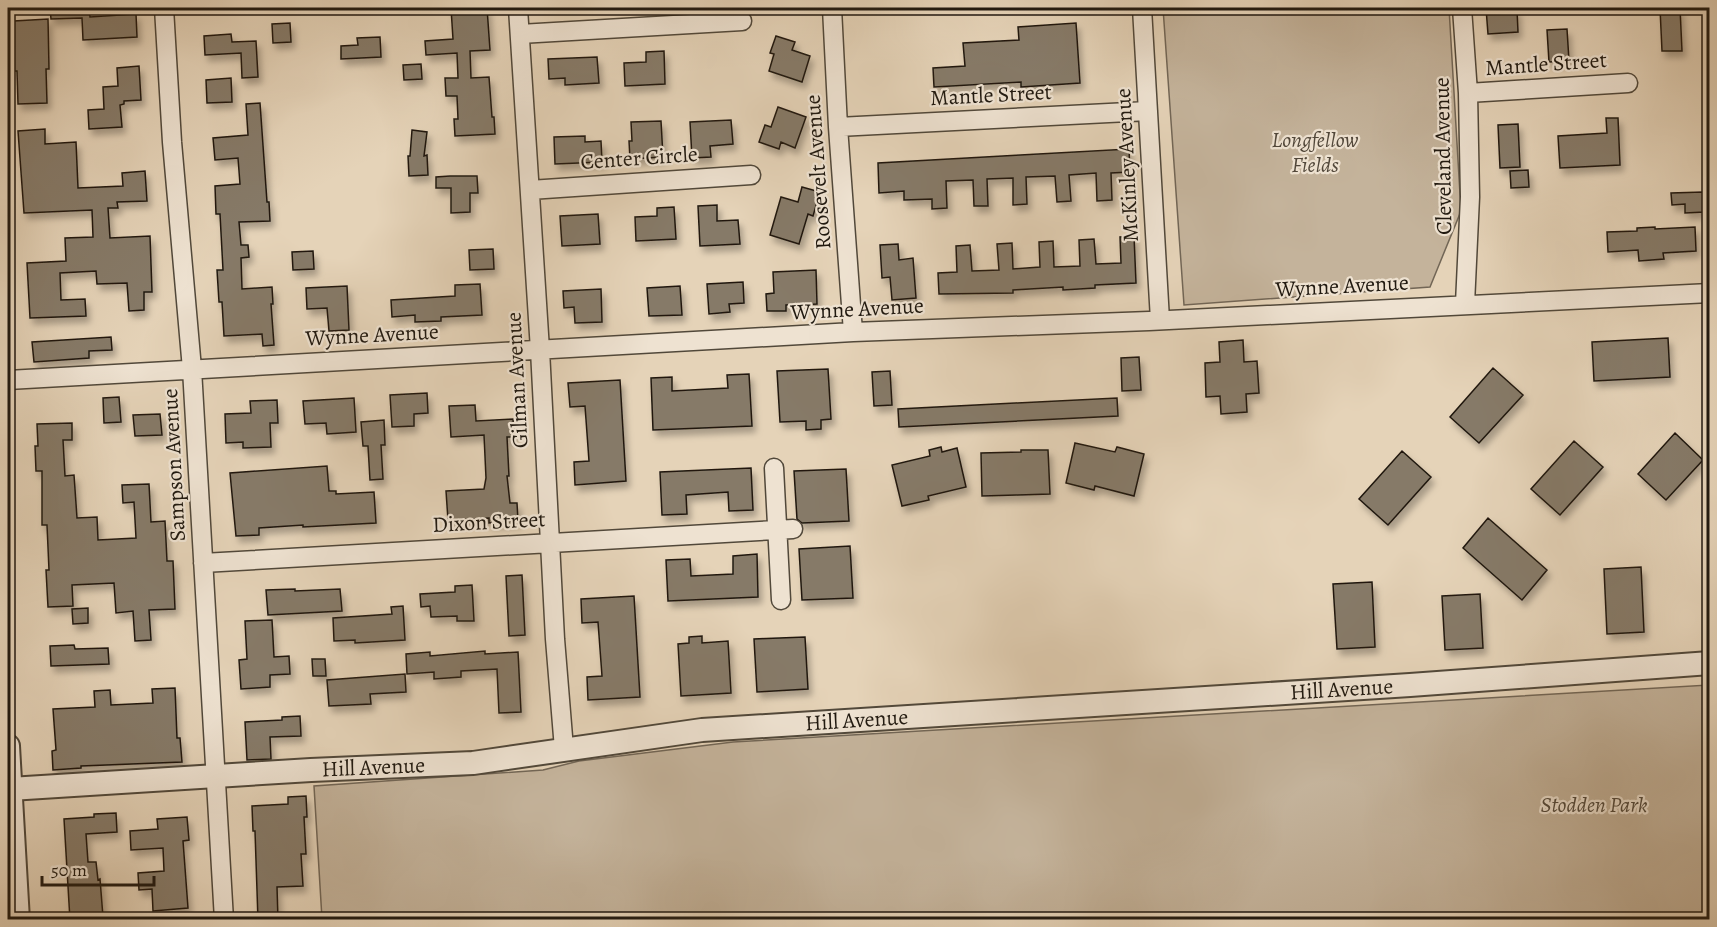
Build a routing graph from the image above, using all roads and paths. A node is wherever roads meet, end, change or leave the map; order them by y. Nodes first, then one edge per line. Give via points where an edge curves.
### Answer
1 (164, 8) edge
2 (519, 8) edge
3 (832, 8) edge
4 (1142, 8) edge
5 (1462, 8) edge
6 (742, 21) dead end
7 (520, 34) junction
8 (1628, 83) dead end
9 (1468, 93) junction
10 (1148, 111) junction
11 (838, 127) junction
12 (751, 175) dead end
13 (530, 190) junction
14 (1710, 293) edge
15 (1465, 304) junction
16 (1160, 320) junction
17 (853, 332) junction
18 (540, 350) junction
19 (192, 369) junction
20 (8, 380) edge
21 (774, 468) dead end
22 (785, 529) junction
23 (550, 542) junction
24 (203, 563) junction
25 (781, 600) dead end
26 (1710, 663) edge
27 (8, 746) edge
28 (564, 749) junction
29 (215, 777) junction
30 (9, 790) edge
31 (18, 920) edge
32 (224, 920) edge

1 - 19 street, Sampson Avenue
2 - 7 street, Gilman Avenue
3 - 11 street, Roosevelt Avenue
4 - 10 street, McKinley Avenue
5 - 9 street, Cleveland Avenue
6 - 7 street
7 - 13 street, Gilman Avenue
8 - 9 street, Mantle Street
9 - 15 street, Cleveland Avenue via 1470,197
10 - 11 street, Mantle Street
10 - 16 street, McKinley Avenue
11 - 17 street, Roosevelt Avenue
12 - 13 street, Center Circle
13 - 18 street, Gilman Avenue
14 - 15 street, Wynne Avenue
15 - 16 street, Wynne Avenue
16 - 17 street, Wynne Avenue
17 - 18 street, Wynne Avenue
18 - 19 street, Wynne Avenue
18 - 23 street, Gilman Avenue
19 - 20 street, Wynne Avenue
19 - 24 street, Sampson Avenue
21 - 22 street
22 - 23 street, Dixon Street
22 - 25 street
23 - 24 street, Dixon Street
23 - 28 street, Gilman Avenue
24 - 29 street, Sampson Avenue
26 - 28 street, Hill Avenue via 702,730
27 - 30 street
28 - 29 street, Hill Avenue via 473,763
29 - 30 street, Hill Avenue
29 - 32 street, Sampson Avenue
30 - 31 street

